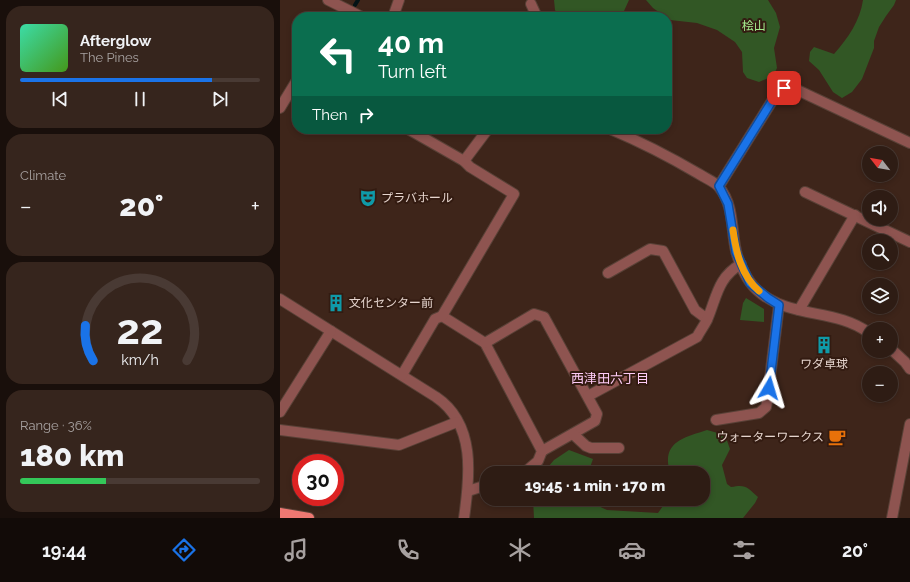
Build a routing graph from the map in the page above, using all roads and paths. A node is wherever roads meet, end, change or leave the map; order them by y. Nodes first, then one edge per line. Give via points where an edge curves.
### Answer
1 (328, 0) edge
2 (399, 0) edge
3 (531, 4) dead end
4 (352, 12) edge
5 (395, 12) edge
6 (535, 12) edge
7 (292, 88) edge
8 (280, 108) edge
9 (417, 134) edge
10 (484, 134) edge
11 (621, 134) edge
12 (910, 143) edge
13 (464, 161) junction
14 (719, 186) junction
15 (805, 192) dead end
16 (855, 215) junction
17 (910, 242) edge
18 (741, 264) junction
19 (608, 273) dead end
20 (280, 298) edge
21 (779, 305) junction
22 (798, 310) junction
23 (442, 316) junction
24 (707, 319) junction
25 (862, 329) edge
26 (331, 331) junction
27 (485, 343) junction
28 (898, 355) edge
29 (908, 363) edge
30 (402, 375) junction
31 (588, 396) junction
32 (280, 412) edge
33 (716, 420) dead end
34 (457, 422) junction
35 (910, 424) edge
36 (280, 430) edge
37 (573, 434) junction
38 (619, 448) dead end
39 (542, 451) junction
40 (532, 466) edge
41 (480, 488) edge
42 (468, 492) junction
43 (280, 514) edge
44 (309, 518) edge
45 (464, 518) edge
46 (892, 518) edge

1 - 4 street
2 - 5 street
3 - 6 street
7 - 8 street
9 - 13 street
10 - 13 street
11 - 14 street via 669,157
12 - 14 street via 793,88 784,88 777,93
13 - 23 street via 514,194
14 - 18 street via 728,204 736,252
15 - 16 street
16 - 17 street
16 - 22 street
18 - 21 street via 750,283
18 - 24 street via 731,270 723,280
19 - 24 street via 650,249 663,251 695,310
20 - 26 street
21 - 22 street
21 - 33 street via 766,407 759,413
22 - 25 street via 851,322
23 - 27 street
23 - 30 street via 435,319
24 - 31 street via 697,337
26 - 30 street
26 - 32 street
27 - 31 street via 534,314 544,317
27 - 39 street
28 - 29 street
30 - 34 street via 442,402 454,414
31 - 37 street via 597,418
34 - 36 street via 398,445
34 - 42 street via 468,455
35 - 46 street
37 - 38 street via 591,448
37 - 39 street
39 - 40 street via 538,461
41 - 42 street
42 - 45 street
43 - 44 main road

